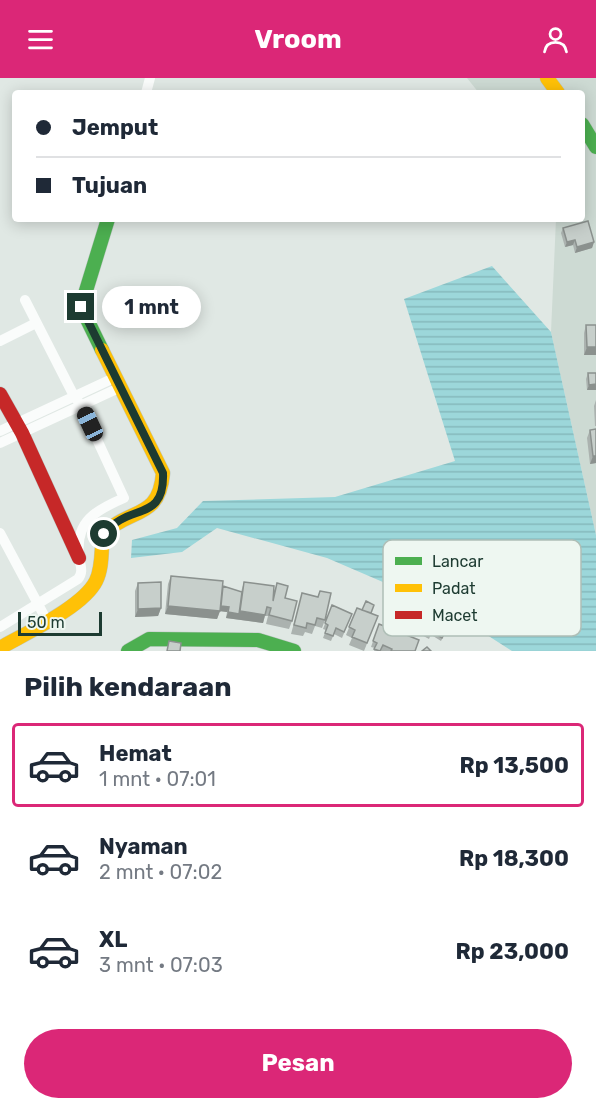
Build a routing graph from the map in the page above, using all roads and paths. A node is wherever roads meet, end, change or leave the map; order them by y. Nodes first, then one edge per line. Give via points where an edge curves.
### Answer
1 (585, 129) edge
2 (596, 147) edge
3 (107, 222) edge
4 (25, 300) dead end
5 (36, 323) junction
6 (0, 341) edge
7 (118, 382) junction
8 (0, 394) edge
9 (78, 401) junction
10 (19, 428) junction
11 (0, 431) edge
12 (0, 443) edge
13 (0, 533) edge
14 (79, 558) junction
15 (37, 604) junction
16 (46, 619) junction
17 (0, 627) edge
18 (0, 648) edge
19 (128, 651) edge
20 (294, 651) edge

1 - 2 street
3 - 7 street via 81,307
4 - 5 street
5 - 6 street
5 - 9 street
7 - 9 street
7 - 16 street via 163,473 163,491 157,503 145,511 132,512 111,524 104,534 101,569 94,586
8 - 10 street
9 - 10 street
9 - 14 street via 124,498 94,512 86,522 78,543
10 - 11 street
10 - 12 street
10 - 14 street
13 - 15 street
14 - 15 street via 78,579
15 - 16 street
15 - 17 street
16 - 18 street
19 - 20 street via 149,639 258,640

